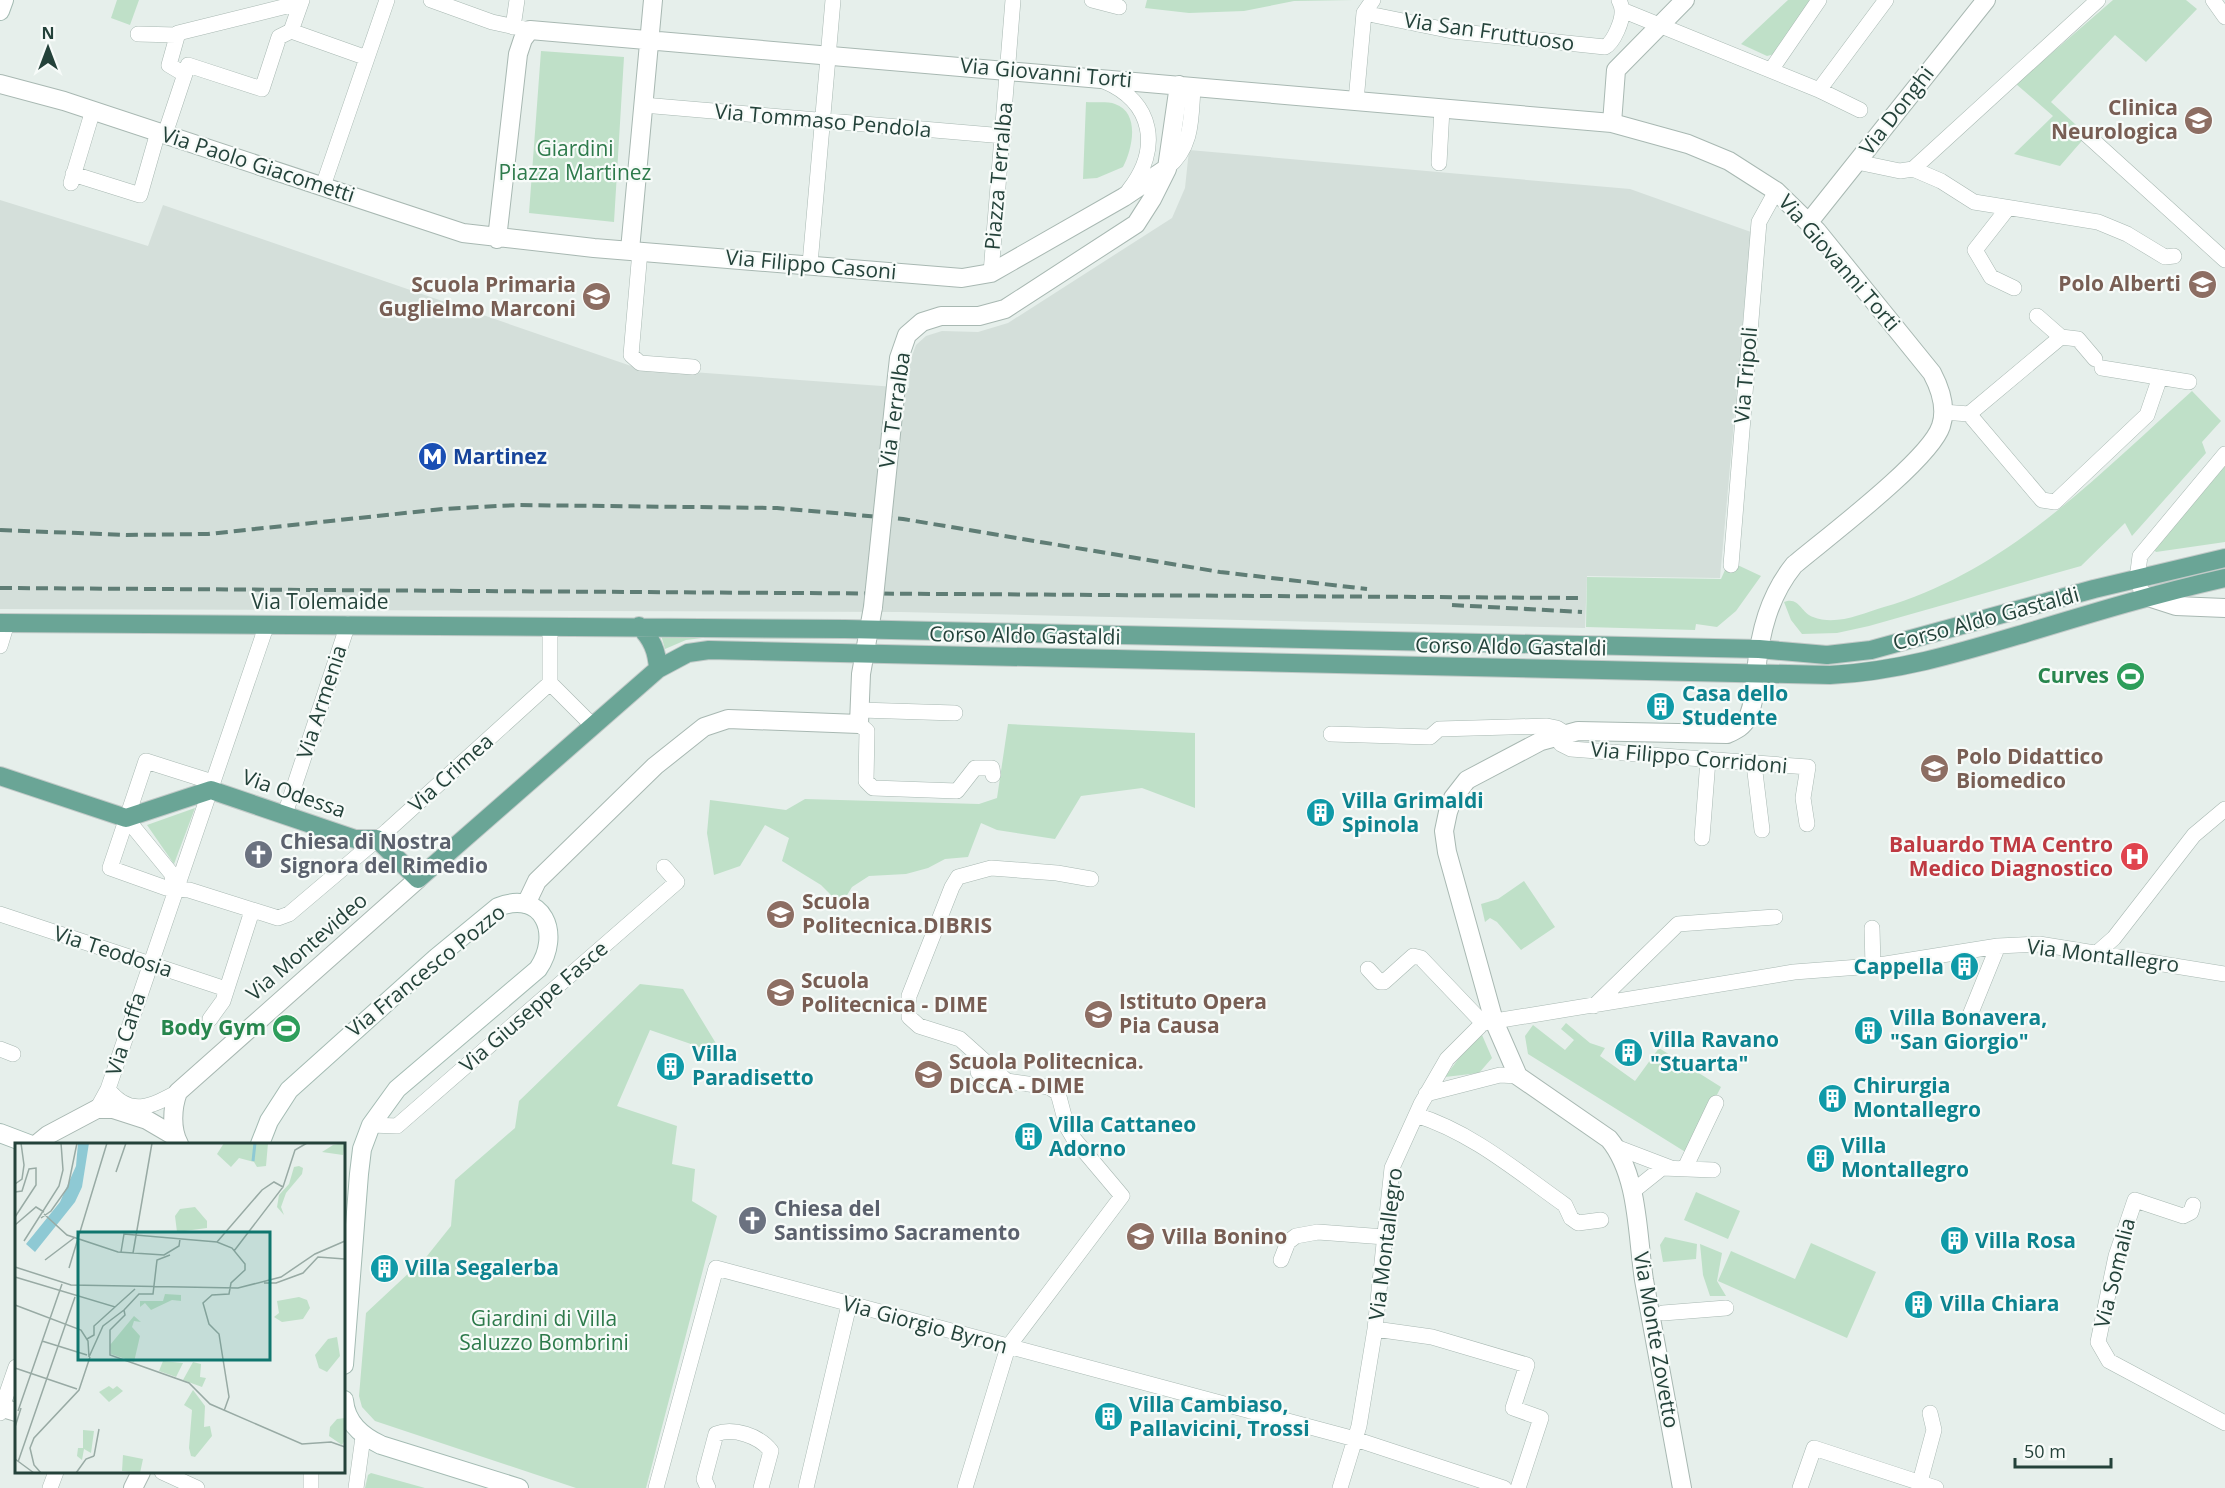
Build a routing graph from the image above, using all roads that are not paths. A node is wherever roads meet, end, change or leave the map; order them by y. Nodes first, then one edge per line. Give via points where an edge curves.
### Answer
1 (4, 0) edge
2 (301, 0) edge
3 (387, 0) edge
4 (431, 0) edge
5 (518, 0) edge
6 (653, 0) edge
7 (833, 0) edge
8 (1013, 0) edge
9 (1092, 0) edge
10 (1685, 0) edge
11 (1820, 0) edge
12 (1886, 0) edge
13 (1986, 0) edge
14 (2097, 0) edge
15 (2213, 1) edge
16 (1621, 5) edge
17 (1369, 6) edge
18 (1119, 7) dead end
19 (0, 11) edge
20 (2225, 17) edge
21 (1659, 25) junction
22 (522, 28) junction
23 (138, 34) dead end
24 (285, 34) junction
25 (176, 35) junction
26 (649, 41) junction
27 (829, 55) junction
28 (367, 58) junction
29 (1008, 70) junction
30 (1771, 70) junction
31 (184, 74) junction
32 (1097, 78) junction
33 (0, 84) edge
34 (1186, 86) junction
35 (19, 89) junction
36 (1819, 90) junction
37 (0, 100) edge
38 (1356, 101) junction
39 (643, 105) junction
40 (1442, 109) junction
41 (93, 110) junction
42 (1860, 110) dead end
43 (824, 121) junction
44 (1612, 123) junction
45 (161, 133) junction
46 (2087, 135) dead end
47 (1004, 136) junction
48 (1857, 162) junction
49 (1439, 163) dead end
50 (1167, 168) junction
51 (1913, 169) junction
52 (323, 186) junction
53 (1776, 191) junction
54 (1124, 197) junction
55 (2008, 208) junction
56 (1809, 222) junction
57 (497, 239) junction
58 (635, 251) junction
59 (2174, 256) dead end
60 (2225, 260) edge
61 (810, 264) junction
62 (991, 273) junction
63 (2014, 288) dead end
64 (2037, 316) dead end
65 (2061, 337) junction
66 (693, 367) dead end
67 (2160, 377) junction
68 (2189, 382) dead end
69 (1943, 412) junction
70 (1969, 414) junction
71 (2225, 454) edge
72 (2225, 558) edge
73 (1731, 565) dead end
74 (2225, 578) edge
75 (2137, 579) junction
76 (2148, 597) junction
77 (2225, 608) edge
78 (4, 623) edge
79 (267, 624) junction
80 (348, 624) junction
81 (550, 626) junction
82 (639, 626) junction
83 (869, 629) junction
84 (0, 646) edge
85 (1759, 649) junction
86 (863, 655) junction
87 (658, 669) junction
88 (1756, 673) junction
89 (550, 683) junction
90 (955, 713) dead end
91 (859, 717) junction
92 (592, 725) junction
93 (1331, 734) dead end
94 (1560, 734) junction
95 (1708, 760) junction
96 (1754, 764) junction
97 (993, 775) dead end
98 (0, 776) edge
99 (211, 790) junction
100 (2225, 809) edge
101 (285, 814) junction
102 (126, 818) junction
103 (1807, 824) dead end
104 (1762, 830) dead end
105 (1702, 838) dead end
106 (377, 839) junction
107 (664, 867) dead end
108 (418, 879) junction
109 (1090, 879) dead end
110 (182, 890) junction
111 (526, 904) junction
112 (252, 911) junction
113 (0, 914) edge
114 (1775, 916) dead end
115 (1872, 928) dead end
116 (1998, 946) junction
117 (2098, 952) junction
118 (150, 964) junction
119 (1873, 966) junction
120 (1368, 969) dead end
121 (2225, 974) edge
122 (226, 989) junction
123 (1594, 1006) junction
124 (1970, 1015) dead end
125 (210, 1020) dead end
126 (1488, 1022) junction
127 (978, 1072) dead end
128 (1518, 1076) junction
129 (1008, 1082) junction
130 (108, 1089) junction
131 (178, 1092) junction
132 (1426, 1094) junction
133 (1716, 1103) dead end
134 (97, 1109) junction
135 (1416, 1115) junction
136 (371, 1125) junction
137 (0, 1132) edge
138 (177, 1141) edge
139 (27, 1143) edge
140 (38, 1143) edge
141 (260, 1143) edge
142 (1616, 1147) junction
143 (1678, 1168) junction
144 (1713, 1170) dead end
145 (1632, 1192) junction
146 (2193, 1204) dead end
147 (1601, 1221) dead end
148 (1385, 1237) junction
149 (1281, 1260) dead end
150 (849, 1305) junction
151 (1726, 1308) dead end
152 (1664, 1313) dead end
153 (1375, 1329) junction
154 (1008, 1347) junction
155 (345, 1352) edge
156 (15, 1371) edge
157 (345, 1403) edge
158 (5, 1410) edge
159 (1930, 1413) dead end
160 (2225, 1423) edge
161 (363, 1437) junction
162 (1355, 1439) junction
163 (56, 1473) edge
164 (135, 1473) edge
165 (140, 1473) edge
166 (164, 1473) edge
167 (1920, 1482) junction
168 (50, 1488) edge
169 (133, 1488) edge
170 (197, 1488) edge
171 (356, 1488) edge
172 (519, 1488) edge
173 (656, 1488) edge
174 (708, 1488) edge
175 (761, 1488) edge
176 (806, 1488) edge
177 (965, 1488) edge
178 (1340, 1488) edge
179 (1504, 1488) edge
180 (1518, 1488) edge
181 (1682, 1488) edge
182 (1800, 1488) edge
183 (1936, 1488) edge

1 - 19 street
2 - 24 street
2 - 25 street via 207,23
3 - 28 street
4 - 22 street
5 - 22 street
6 - 26 street
7 - 27 street
8 - 29 street, Piazza Terralba
9 - 18 street
10 - 21 street
11 - 30 street
12 - 36 street
13 - 48 street, Via Donghi
14 - 51 street
15 - 20 street
16 - 17 street, Via San Fruttuoso via 1613,40 1599,47 1452,32
16 - 21 street
17 - 38 street
21 - 30 street
21 - 44 street via 1616,70
22 - 26 street, Via Giovanni Torti
22 - 57 street
23 - 25 street
24 - 28 street
24 - 31 street via 262,89 188,65
25 - 31 street via 169,65
26 - 27 street, Via Giovanni Torti
26 - 39 street
27 - 29 street, Via Giovanni Torti
27 - 43 street
28 - 52 street
29 - 32 street, Via Giovanni Torti
29 - 47 street, Piazza Terralba
30 - 36 street
31 - 45 street
32 - 34 street, Via Giovanni Torti
32 - 54 street, Piazza Terralba via 1113,85 1138,107 1150,134 1140,177
33 - 35 street, Via Paolo Giacometti
34 - 38 street, Via Giovanni Torti
34 - 50 street
35 - 37 street
35 - 41 street, Via Paolo Giacometti
36 - 42 street
38 - 40 street, Via Giovanni Torti
39 - 43 street, Via Tommaso Pendola
39 - 58 street
40 - 44 street, Via Giovanni Torti
40 - 49 street
41 - 45 street, Via Paolo Giacometti
41 - 45 street via 72,178 140,195
43 - 47 street, Via Tommaso Pendola
43 - 61 street
44 - 53 street, Via Giovanni Torti via 1688,144 1729,161
45 - 52 street, Via Paolo Giacometti
46 - 60 street
47 - 62 street, Piazza Terralba
48 - 51 street via 1900,171
48 - 56 street, Via Donghi
50 - 54 street, Piazza Terralba
50 - 83 street, Via Terralba, bridge via 1136,224 1005,309 979,316 941,316 922,322 908,335 899,358
51 - 55 street via 1974,202
52 - 57 street, Via Paolo Giacometti via 463,233
53 - 56 street, Via Giovanni Torti
53 - 73 street, Via Tripoli via 1759,222
54 - 62 street, Piazza Terralba
55 - 59 street via 2098,222 2165,257
55 - 63 street via 1975,250 1991,277
56 - 69 street, Via Giovanni Torti via 1926,364 1938,384
57 - 58 street, Via Paolo Giacometti
58 - 61 street, Via Filippo Casoni
58 - 66 street via 631,356 640,363
61 - 62 street, Via Filippo Casoni via 962,278
64 - 65 street
65 - 67 street via 2078,339 2098,364
65 - 70 street
67 - 68 street
67 - 70 street via 2147,415 2055,502 2042,500
69 - 70 street
69 - 85 street, Via Filippo Corridoni via 1934,441 1913,465 1787,573 1773,595
71 - 75 street via 2140,556
72 - 75 main road, Corso Aldo Gastaldi
74 - 76 main road, Corso Aldo Gastaldi
75 - 76 street
75 - 85 main road, Corso Aldo Gastaldi via 1871,650 1827,655
76 - 77 street via 2176,606
76 - 88 main road, Corso Aldo Gastaldi via 1899,667 1830,675
78 - 79 main road, Via Tolemaide
78 - 84 street
79 - 80 main road, Via Tolemaide
79 - 99 street
80 - 81 main road, Via Tolemaide
80 - 101 street, Via Armenia
81 - 82 main road, Via Tolemaide
81 - 89 street
82 - 83 main road, Corso Aldo Gastaldi
82 - 87 main road via 650,638
83 - 85 main road, Corso Aldo Gastaldi
83 - 86 street
85 - 88 street, Via Filippo Corridoni
86 - 87 main road, Corso Aldo Gastaldi via 709,650 688,653
86 - 88 main road, Corso Aldo Gastaldi
86 - 91 street
87 - 92 main road, Via Montevideo
88 - 94 street, Via Filippo Corridoni via 1749,716 1742,726 1727,734
89 - 92 street
89 - 106 street, Via Crimea
90 - 91 street
91 - 97 street via 867,731 866,781 873,788 957,791 975,768 992,768
91 - 111 street via 728,719 704,728 655,766 537,881
92 - 108 main road, Via Montevideo
93 - 94 street, Via Filippo Corridoni via 1430,737 1439,729 1547,726 1557,728
94 - 95 street, Via Filippo Corridoni via 1561,744 1571,749
94 - 126 street, Via Filippo Corridoni via 1467,780 1448,812 1445,841 1488,999
95 - 96 street, Via Filippo Corridoni
95 - 105 street
96 - 103 street, Via Filippo Corridoni via 1808,767 1803,798
96 - 104 street
98 - 102 main road
99 - 101 main road, Via Odessa
99 - 102 main road
99 - 102 street via 206,780 146,761
99 - 110 street, Via Caffa
100 - 117 street via 2194,836 2114,938
101 - 106 main road, Via Odessa via 356,839
102 - 110 street
102 - 110 street, Via Crimea via 110,868
106 - 108 main road
106 - 112 street, Via Crimea via 289,914 278,918
107 - 136 street, Via Giuseppe Fasce via 677,882 397,1126
108 - 131 street, Via Montevideo
109 - 129 street via 991,868 958,877 952,887 909,996 909,1017 919,1026 960,1039
110 - 112 street, Via Crimea
110 - 118 street, Via Caffa
111 - 136 street, Via Francesco Pozzo via 540,913 549,927 550,945 538,969 397,1089
111 - 141 street, Via Francesco Pozzo via 498,907 317,1063 289,1090 268,1121
112 - 122 street
113 - 118 street, Via Teodosia
114 - 123 street via 1678,924
115 - 119 street
116 - 117 street, Via Montallegro via 2039,944
116 - 119 street, Via Montallegro
116 - 124 street
117 - 121 street, Via Montallegro
118 - 122 street, Via Teodosia
118 - 130 street, Via Caffa
119 - 123 street, Via Montallegro via 1794,972
120 - 126 street via 1384,982 1413,956 1421,958
122 - 125 street
123 - 126 street, Via Montallegro
126 - 128 street
126 - 132 street, Via Montallegro via 1447,1059
127 - 129 street via 986,1078
128 - 132 street via 1500,1075
128 - 142 street, Via Monte Zovetto
129 - 154 street via 1049,1087 1058,1093 1074,1139 1122,1196
130 - 131 street via 114,1097 135,1108 148,1107
130 - 134 street, Via Caffa
131 - 138 street via 173,1114
132 - 135 street, Via Montallegro
133 - 143 street
134 - 138 street via 112,1109 147,1120
134 - 140 street
135 - 147 street via 1471,1139 1565,1204 1578,1223
135 - 148 street, Via Montallegro via 1390,1176
136 - 155 street, Via Francesco Pozzo via 359,1174
137 - 139 street
142 - 143 street, Via Monte Zovetto
142 - 145 street, Via Monte Zovetto
143 - 144 street, Via Monte Zovetto
143 - 145 street via 1662,1168
145 - 181 street, Via Monte Zovetto
146 - 160 street, Via Somalia via 2191,1212 2183,1216 2135,1200 2116,1256 2098,1342 2109,1361
148 - 149 street via 1307,1233 1288,1242
148 - 153 street, Via Montallegro
150 - 154 street, Via Giorgio Byron
150 - 173 street, Via Giorgio Byron via 716,1268
150 - 176 street
151 - 152 street, Via Monte Zovetto
153 - 162 street, Via Montallegro
153 - 180 street via 1432,1337 1527,1365 1513,1408 1541,1418
154 - 162 street, Via Giorgio Byron
154 - 177 street
156 - 158 street
157 - 161 street via 351,1422
159 - 167 street via 1934,1430
161 - 171 street
161 - 172 street
162 - 178 street, Via Montallegro
162 - 179 street, Via Giorgio Byron
163 - 168 street
164 - 169 street
165 - 169 street
166 - 170 street
167 - 182 street via 1814,1449
167 - 183 street
174 - 175 street via 704,1479 716,1434 726,1430 763,1440 771,1451

